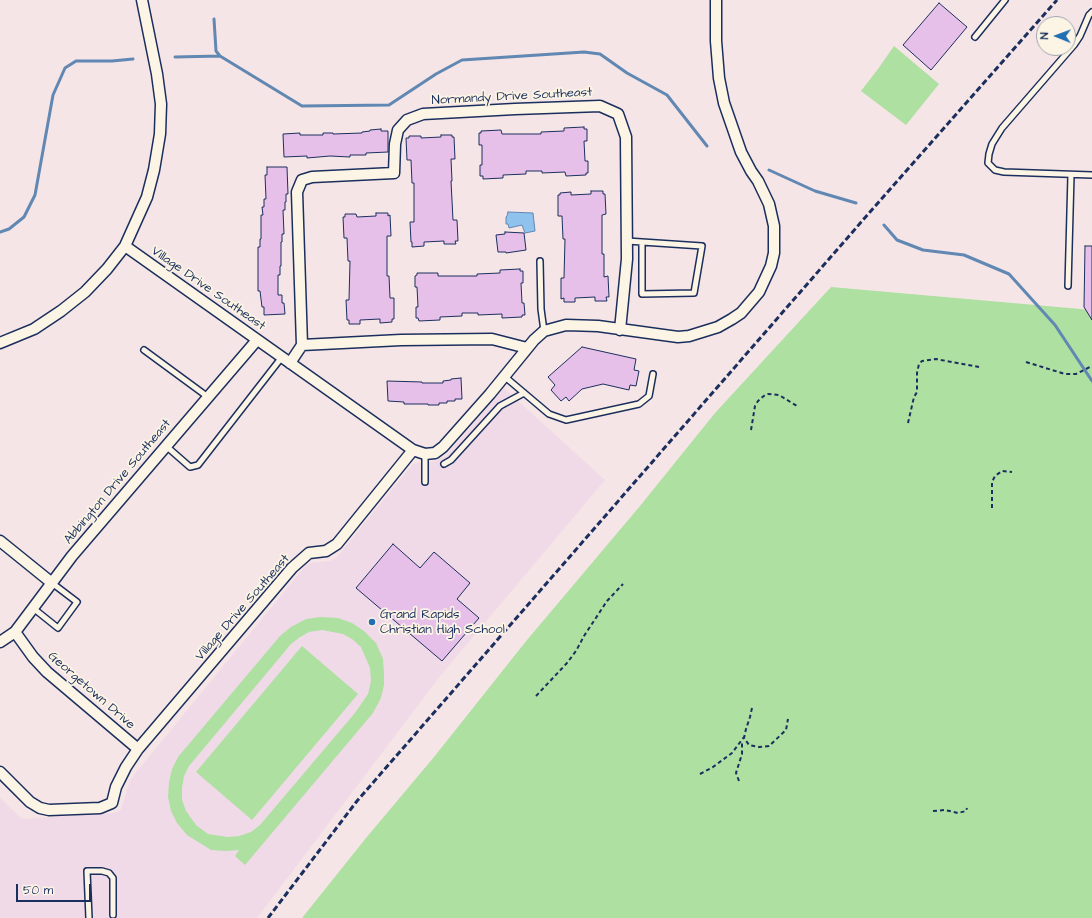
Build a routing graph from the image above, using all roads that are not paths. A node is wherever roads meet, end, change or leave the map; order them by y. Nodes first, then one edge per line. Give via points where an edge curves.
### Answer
1 (142, 0) edge
2 (716, 0) edge
3 (1005, 0) edge
4 (1092, 12) edge
5 (975, 37) dead end
6 (1072, 175) junction
7 (1092, 175) edge
8 (627, 241) junction
9 (642, 242) junction
10 (125, 246) junction
11 (540, 261) dead end
12 (1068, 286) dead end
13 (620, 330) junction
14 (544, 331) junction
15 (257, 340) junction
16 (0, 343) edge
17 (302, 345) junction
18 (527, 348) junction
19 (144, 350) dead end
20 (282, 356) junction
21 (290, 363) junction
22 (654, 374) dead end
23 (504, 376) junction
24 (524, 393) junction
25 (208, 397) junction
26 (166, 446) junction
27 (413, 450) junction
28 (425, 454) junction
29 (444, 464) dead end
30 (425, 482) dead end
31 (0, 541) edge
32 (52, 583) junction
33 (32, 608) junction
34 (15, 632) junction
35 (0, 642) edge
36 (138, 749) junction
37 (0, 772) edge
38 (114, 917) edge
39 (89, 918) edge

1 - 10 street via 158,74 160,134 147,197
2 - 13 street via 716,41 724,103 741,152 769,204 774,226 771,266 759,292 750,304 741,313 718,327 678,337
3 - 5 lane
4 - 6 lane via 1077,40 1002,128 989,154 988,163 994,170
6 - 7 lane
6 - 12 lane
8 - 9 lane
8 - 13 street, Normandy Drive Southeast
8 - 17 street, Normandy Drive Southeast via 626,137 618,114 600,106 423,114 408,120 398,130 394,173 312,177 302,180 297,192
9 - 9 lane via 702,246 694,293 642,294
10 - 15 street, Village Drive Southeast
10 - 16 street via 86,292 62,311 34,329
11 - 14 lane
13 - 14 street via 566,325
14 - 18 street
15 - 20 street, Village Drive Southeast
15 - 25 street, Abbington Drive Southeast
17 - 18 street via 492,339
17 - 21 street
18 - 23 street
19 - 25 lane
20 - 21 street, Village Drive Southeast
20 - 26 lane via 198,465 190,467
21 - 27 street, Village Drive Southeast
22 - 24 lane via 649,396 639,404 566,420 549,414
23 - 24 lane
23 - 28 street via 443,447 435,453
24 - 29 lane via 500,406 451,460
25 - 26 street, Abbington Drive Southeast
26 - 32 street, Abbington Drive Southeast
27 - 28 street, Village Drive Southeast
27 - 36 street, Village Drive Southeast via 337,544 326,551 309,553 292,568
28 - 30 lane
31 - 32 street
32 - 33 street, Abbington Drive Southeast
32 - 33 lane via 76,602 58,628
33 - 34 street, Abbington Drive Southeast
34 - 35 street, Abbington Drive Southeast
34 - 36 street, Georgetown Drive via 47,672
36 - 37 street, Village Drive Southeast via 116,787 112,803 100,808 40,808 30,802
38 - 39 lane via 113,878 109,873 102,871 87,871

